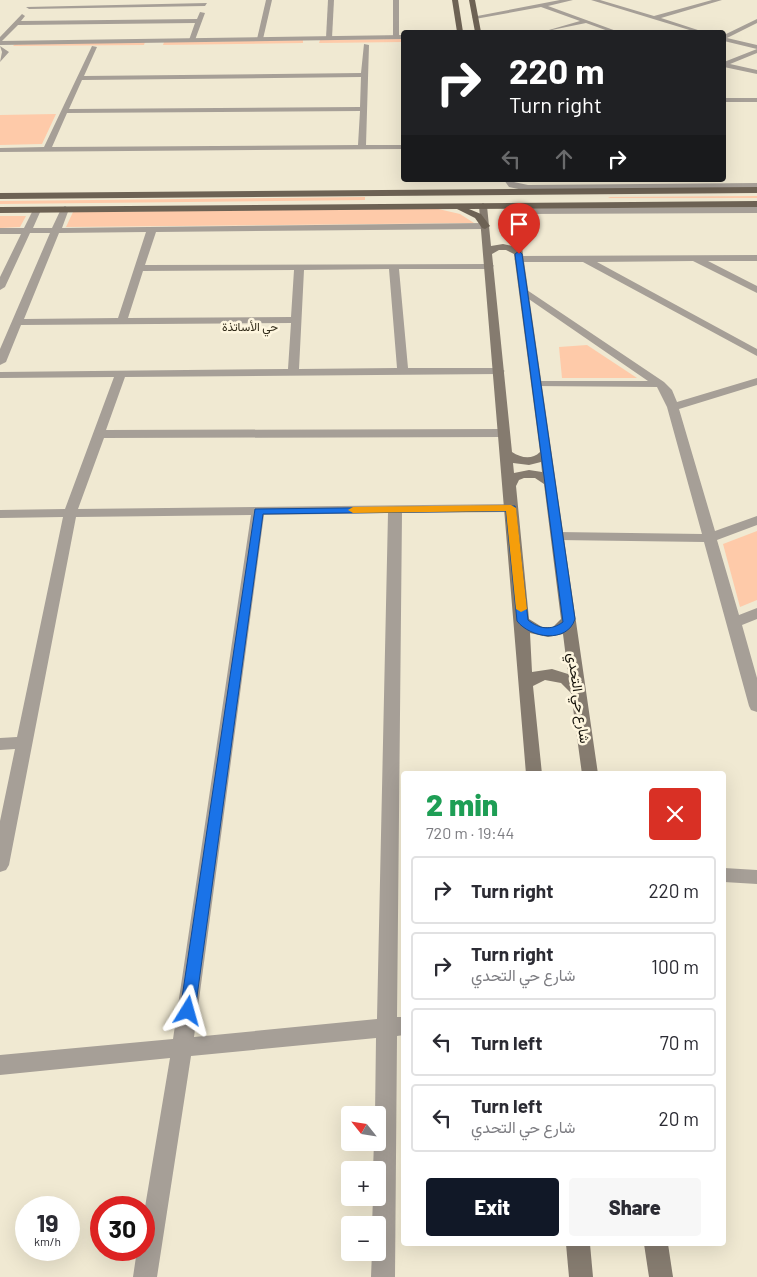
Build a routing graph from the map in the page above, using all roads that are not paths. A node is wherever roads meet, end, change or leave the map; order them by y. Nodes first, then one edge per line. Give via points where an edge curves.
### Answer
1 (35, 0) edge
2 (269, 0) edge
3 (331, 0) edge
4 (396, 0) edge
5 (455, 0) edge
6 (472, 0) edge
7 (570, 0) edge
8 (594, 0) edge
9 (719, 0) edge
10 (206, 2) edge
11 (541, 5) junction
12 (29, 8) junction
13 (475, 17) junction
14 (654, 18) junction
15 (199, 21) junction
16 (757, 21) edge
17 (584, 22) junction
18 (16, 23) junction
19 (686, 28) junction
20 (460, 30) edge
21 (478, 30) edge
22 (553, 30) edge
23 (610, 30) edge
24 (676, 30) edge
25 (694, 30) edge
26 (396, 37) junction
27 (401, 37) edge
28 (726, 37) edge
29 (329, 38) junction
30 (260, 39) junction
31 (726, 39) edge
32 (192, 40) junction
33 (0, 42) edge
34 (310, 42) junction
35 (154, 43) junction
36 (401, 44) edge
37 (366, 45) junction
38 (94, 47) junction
39 (0, 48) edge
40 (757, 49) edge
41 (0, 60) edge
42 (726, 63) edge
43 (726, 64) edge
44 (757, 72) edge
45 (365, 75) junction
46 (738, 76) dead end
47 (757, 76) edge
48 (80, 78) junction
49 (726, 100) edge
50 (757, 100) edge
51 (364, 109) junction
52 (65, 111) junction
53 (362, 147) junction
54 (401, 147) edge
55 (47, 149) junction
56 (0, 150) edge
57 (508, 182) edge
58 (510, 182) edge
59 (482, 186) junction
60 (757, 186) edge
61 (664, 189) junction
62 (757, 190) edge
63 (510, 191) junction
64 (619, 191) junction
65 (383, 192) junction
66 (0, 196) edge
67 (757, 204) edge
68 (622, 205) junction
69 (636, 205) junction
70 (438, 206) junction
71 (483, 206) junction
72 (382, 207) junction
73 (65, 209) junction
74 (0, 210) edge
75 (37, 210) junction
76 (686, 210) junction
77 (757, 210) edge
78 (513, 211) junction
79 (485, 226) junction
80 (152, 229) junction
81 (27, 230) junction
82 (57, 230) junction
83 (0, 231) edge
84 (519, 256) junction
85 (694, 258) junction
86 (757, 258) edge
87 (488, 259) junction
88 (584, 259) junction
89 (394, 266) junction
90 (299, 267) junction
91 (139, 268) junction
92 (4, 271) edge
93 (0, 286) edge
94 (757, 290) edge
95 (524, 291) junction
96 (296, 320) junction
97 (122, 321) junction
98 (17, 322) junction
99 (757, 354) edge
100 (0, 362) edge
101 (403, 371) junction
102 (293, 372) junction
103 (498, 372) junction
104 (121, 374) junction
105 (0, 375) edge
106 (537, 384) junction
107 (660, 384) junction
108 (754, 384) edge
109 (673, 407) junction
110 (504, 433) junction
111 (100, 434) junction
112 (546, 452) junction
113 (506, 453) junction
114 (551, 485) junction
115 (509, 486) junction
116 (511, 508) junction
117 (395, 510) junction
118 (258, 511) junction
119 (70, 513) junction
120 (0, 514) edge
121 (757, 520) edge
122 (558, 536) junction
123 (710, 538) junction
124 (757, 613) edge
125 (569, 619) junction
126 (522, 621) junction
127 (734, 623) junction
128 (525, 686) junction
129 (577, 690) junction
130 (757, 706) edge
131 (24, 742) junction
132 (0, 744) edge
133 (534, 771) edge
134 (590, 771) edge
135 (0, 865) edge
136 (726, 875) edge
137 (757, 877) edge
138 (395, 1027) edge
139 (182, 1048) junction
140 (0, 1066) edge
141 (578, 1246) edge
142 (656, 1246) edge
143 (145, 1277) edge
144 (382, 1277) edge
145 (581, 1277) edge
146 (661, 1277) edge

1 - 12 street
2 - 30 street
3 - 29 street
4 - 26 street
5 - 20 main road
6 - 13 main road
7 - 11 street
8 - 14 street
9 - 14 street
10 - 12 street
10 - 15 street
11 - 13 street
11 - 17 street
12 - 18 street
13 - 21 main road
14 - 19 street
15 - 18 street
15 - 32 street
16 - 28 street
17 - 22 street
17 - 23 street
18 - 33 street
19 - 24 street
19 - 25 street
26 - 27 street
26 - 29 street
29 - 34 street
30 - 32 street
30 - 34 street
31 - 40 street
32 - 35 street
33 - 35 street
34 - 35 street
34 - 37 street
35 - 38 street
36 - 37 street
37 - 45 street
38 - 39 street
38 - 48 street
39 - 41 street via 6,52
40 - 42 street
43 - 44 street
45 - 48 street
45 - 51 street
46 - 47 street
48 - 52 street
49 - 50 street
51 - 52 street
51 - 53 street
52 - 55 street
53 - 54 street
53 - 55 street
55 - 56 street
57 - 63 main road
58 - 61 street via 528,188
59 - 63 main road
59 - 65 main road
59 - 71 main road
60 - 61 street
61 - 62 main road
61 - 64 main road
63 - 64 main road
63 - 78 main road
64 - 68 main road via 607,194 605,198
65 - 66 main road
65 - 72 main road via 396,196 398,200
67 - 69 main road
68 - 69 main road
68 - 78 main road
69 - 76 main road
70 - 71 main road
70 - 72 main road
70 - 79 main road via 470,212 480,217
71 - 78 main road
71 - 79 main road
72 - 73 main road
73 - 75 main road
73 - 82 street
74 - 75 main road
75 - 81 street
76 - 77 street
76 - 78 street
78 - 84 main road, شارع حي التحدي
79 - 80 street
79 - 87 main road
80 - 82 street
80 - 91 street
81 - 82 street
81 - 83 street
81 - 92 street
82 - 98 street
84 - 87 main road via 513,249 501,247 490,250
84 - 88 street
84 - 95 main road, شارع حي التحدي
85 - 86 street
85 - 88 street
85 - 94 street
87 - 89 street
87 - 103 main road
88 - 99 street
89 - 90 street
89 - 101 street
90 - 91 street
90 - 96 street
91 - 97 street
92 - 93 street
95 - 106 main road, شارع حي التحدي
95 - 107 street
96 - 97 street
96 - 102 street
97 - 98 street
98 - 100 street
101 - 102 street
101 - 103 street
102 - 104 street
103 - 110 main road
104 - 105 street
104 - 111 street
106 - 107 street
106 - 112 main road, شارع حي التحدي
107 - 109 street
108 - 109 street
109 - 123 street
110 - 111 street
110 - 113 main road
111 - 119 street
112 - 113 main road via 543,457 529,462 517,460
112 - 114 main road, شارع حي التحدي
113 - 115 main road
114 - 115 main road via 541,476 524,474 514,477
114 - 122 main road, شارع حي التحدي
115 - 116 main road
116 - 117 street
116 - 126 main road
117 - 118 street
117 - 138 street
118 - 119 street
118 - 139 street
119 - 120 street
119 - 131 street
121 - 123 street
122 - 123 street
122 - 125 main road, شارع حي التحدي
123 - 127 street
124 - 127 street
125 - 126 main road via 564,627 553,632 538,631
125 - 129 main road, شارع حي التحدي
126 - 128 main road
127 - 130 street
128 - 129 main road via 532,678 552,674 565,678
128 - 133 main road
129 - 134 main road, شارع حي التحدي
131 - 132 street
131 - 135 street
136 - 137 street
138 - 139 street
138 - 144 street
139 - 140 street
139 - 143 street
141 - 145 main road
142 - 146 main road

